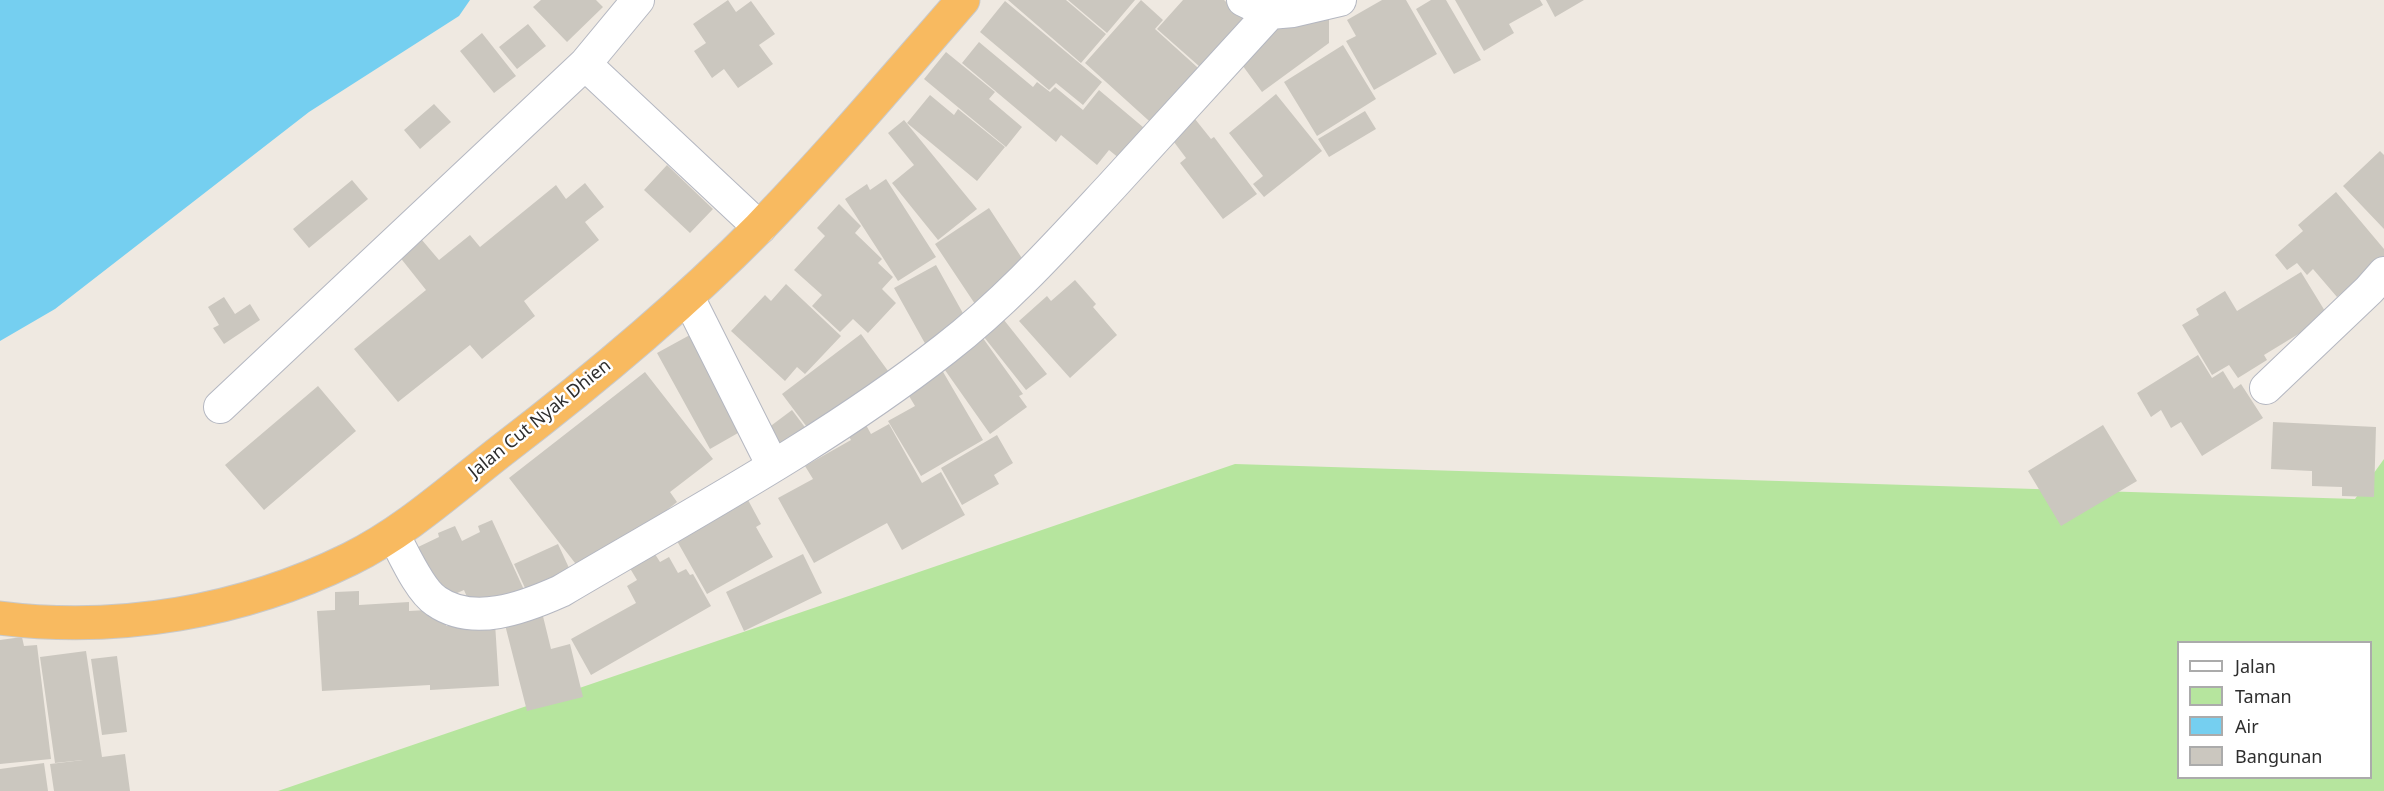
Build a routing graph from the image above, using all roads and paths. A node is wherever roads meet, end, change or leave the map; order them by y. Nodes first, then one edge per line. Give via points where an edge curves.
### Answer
1 (638, 0) edge
2 (963, 0) edge
3 (1340, 0) edge
4 (1256, 6) edge
5 (585, 64) junction
6 (760, 228) junction
7 (2384, 273) edge
8 (688, 297) junction
9 (2266, 388) dead end
10 (220, 407) dead end
11 (773, 466) junction
12 (393, 534) junction
13 (0, 618) edge

1 - 5 street
2 - 6 highway, Jalan Cut Nyak Dhien
3 - 4 street via 1293,11
4 - 11 street via 1053,250 1009,294 887,392
5 - 6 street
5 - 10 street
6 - 8 highway, Jalan Cut Nyak Dhien
7 - 9 street
8 - 11 street
8 - 12 highway, Jalan Cut Nyak Dhien via 544,418
11 - 12 street via 561,591 534,604 480,615 461,613 435,601 415,576
12 - 13 highway, Jalan Cut Nyak Dhien via 351,559 305,579 228,605 97,623

